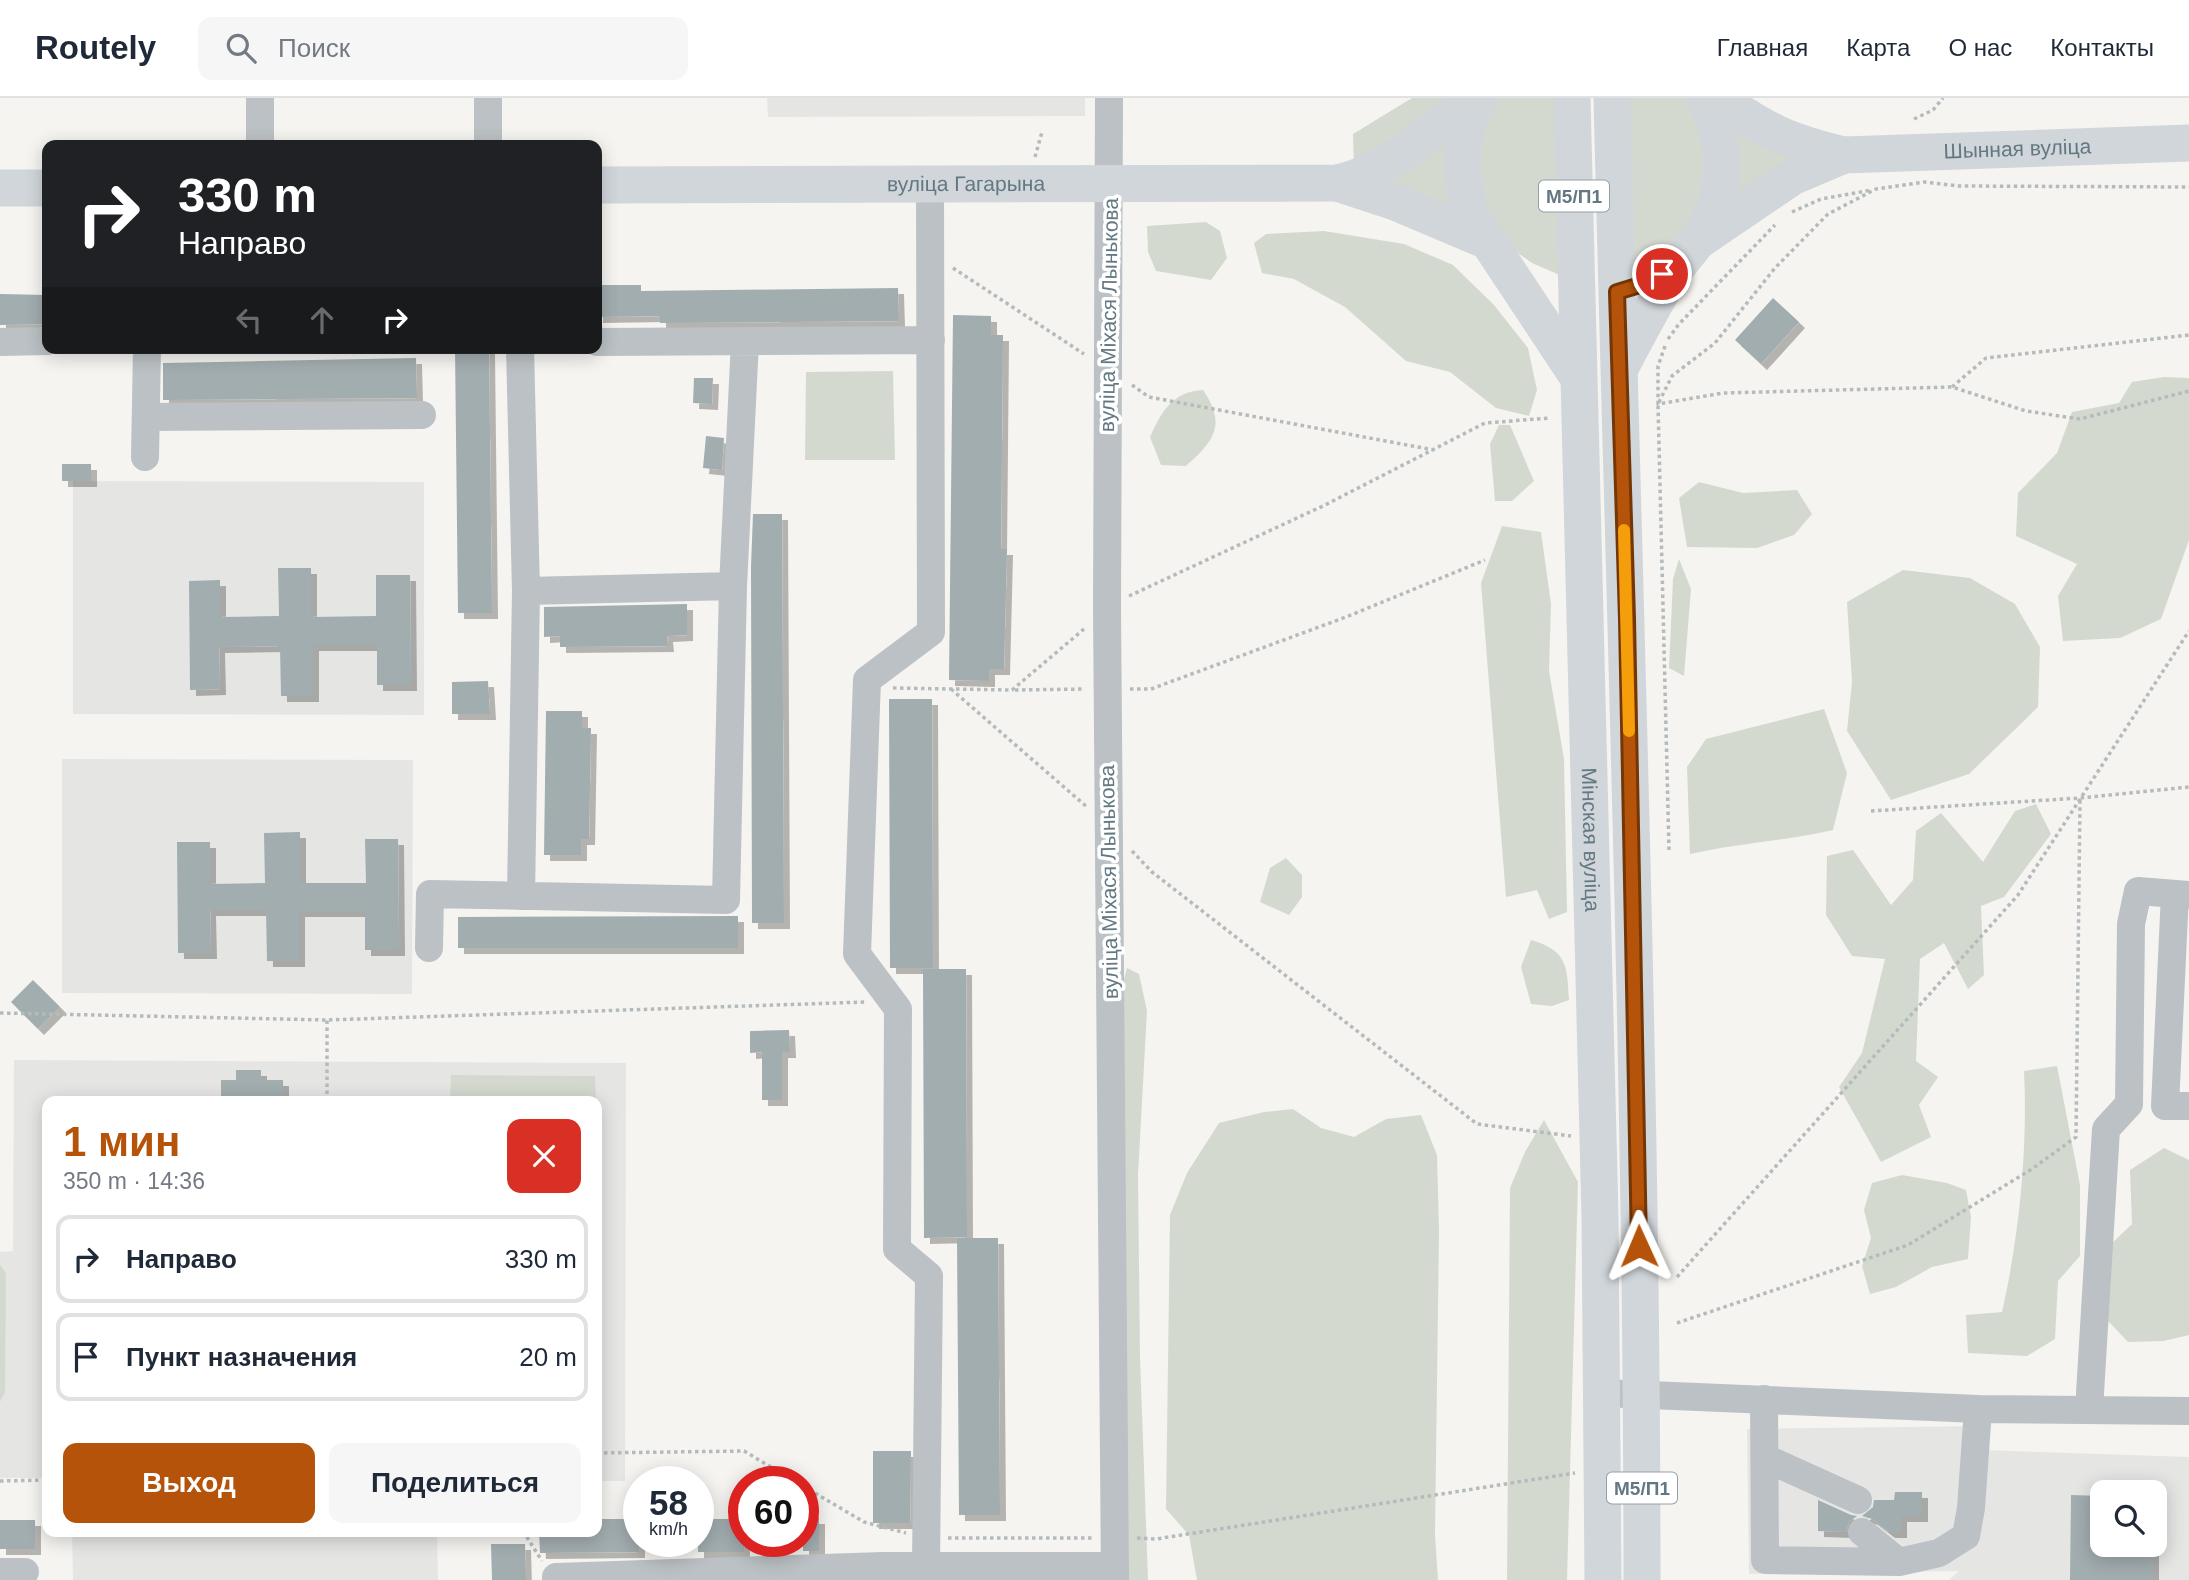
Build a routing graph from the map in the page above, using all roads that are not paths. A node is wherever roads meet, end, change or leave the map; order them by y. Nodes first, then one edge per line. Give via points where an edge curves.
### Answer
1 (260, 98) edge
2 (488, 98) edge
3 (1109, 98) edge
4 (1473, 98) edge
5 (1479, 98) edge
6 (1572, 98) edge
7 (1612, 98) edge
8 (1704, 98) edge
9 (1719, 98) edge
10 (260, 140) edge
11 (488, 140) edge
12 (2189, 143) edge
13 (1844, 155) junction
14 (1336, 183) junction
15 (930, 184) junction
16 (1111, 184) junction
17 (602, 185) edge
18 (0, 188) edge
19 (42, 188) edge
20 (1494, 250) junction
21 (1690, 250) junction
22 (1617, 292) junction
23 (1576, 293) junction
24 (931, 340) junction
25 (42, 341) edge
26 (745, 341) junction
27 (0, 342) edge
28 (602, 342) edge
29 (147, 354) edge
30 (520, 354) edge
31 (1618, 373) junction
32 (1578, 378) junction
33 (422, 415) dead end
34 (146, 417) junction
35 (145, 457) dead end
36 (733, 586) junction
37 (526, 591) junction
38 (2182, 895) edge
39 (521, 896) junction
40 (429, 948) dead end
41 (2129, 1104) junction
42 (2177, 1106) edge
43 (1603, 1393) junction
44 (1642, 1396) junction
45 (1764, 1399) junction
46 (1978, 1409) junction
47 (2089, 1410) junction
48 (2189, 1411) edge
49 (1765, 1458) junction
50 (1858, 1500) dead end
51 (1862, 1532) dead end
52 (926, 1553) junction
53 (1115, 1561) edge
54 (1899, 1562) junction
55 (883, 1573) edge
56 (699, 1576) edge
57 (556, 1578) edge
58 (1603, 1580) edge
59 (1642, 1580) edge

1 - 10 street
2 - 11 street
3 - 16 street, вуліца Міхася Лынькова
4 - 14 main road, вуліца Гагарына via 1419,141
5 - 20 main road via 1463,138 1461,164 1472,217
6 - 23 main road, Мінская вуліца / М5/П1
7 - 22 main road, Мінская вуліца / М5/П1
8 - 21 main road via 1717,127 1721,186 1712,215
9 - 13 main road, Шынная вуліца via 1760,129
12 - 13 main road, Шынная вуліца
13 - 21 main road, Шынная вуліца via 1792,177
14 - 16 main road, вуліца Гагарына
14 - 20 main road, вуліца Гагарына via 1395,202
15 - 16 main road, вуліца Гагарына
15 - 17 main road, вуліца Гагарына
15 - 24 street
16 - 53 street, вуліца Міхася Лынькова via 1107,608
18 - 19 main road
20 - 23 main road, вуліца Гагарына via 1538,282
20 - 32 main road
21 - 22 main road, Шынная вуліца via 1640,285
21 - 31 main road via 1649,312
22 - 23 main road, вуліца Гагарына
22 - 31 main road, Мінская вуліца / М5/П1
23 - 32 main road, Мінская вуліца / М5/П1
24 - 26 street
24 - 52 street via 931,632 867,680 858,954 898,1009 897,1249 929,1276
25 - 27 street
26 - 28 street
26 - 36 street
29 - 34 street
30 - 37 street
31 - 44 main road, Мінская вуліца / М5/П1
32 - 43 main road, Мінская вуліца / М5/П1
33 - 34 street
34 - 35 street
36 - 37 street
36 - 39 street via 726,901
37 - 39 street
38 - 41 street via 2138,891 2131,924
38 - 42 street
39 - 40 street via 430,894
41 - 42 street
41 - 47 street via 2106,1129
43 - 44 street
43 - 58 main road, Мінская вуліца / М5/П1
44 - 45 street
44 - 59 main road, Мінская вуліца / М5/П1
45 - 46 street
45 - 49 street
46 - 47 street
46 - 54 street via 1966,1535 1939,1552
47 - 48 street
49 - 50 street
49 - 54 street via 1765,1560
51 - 54 street
52 - 53 street
52 - 55 street
55 - 56 street
56 - 57 street

